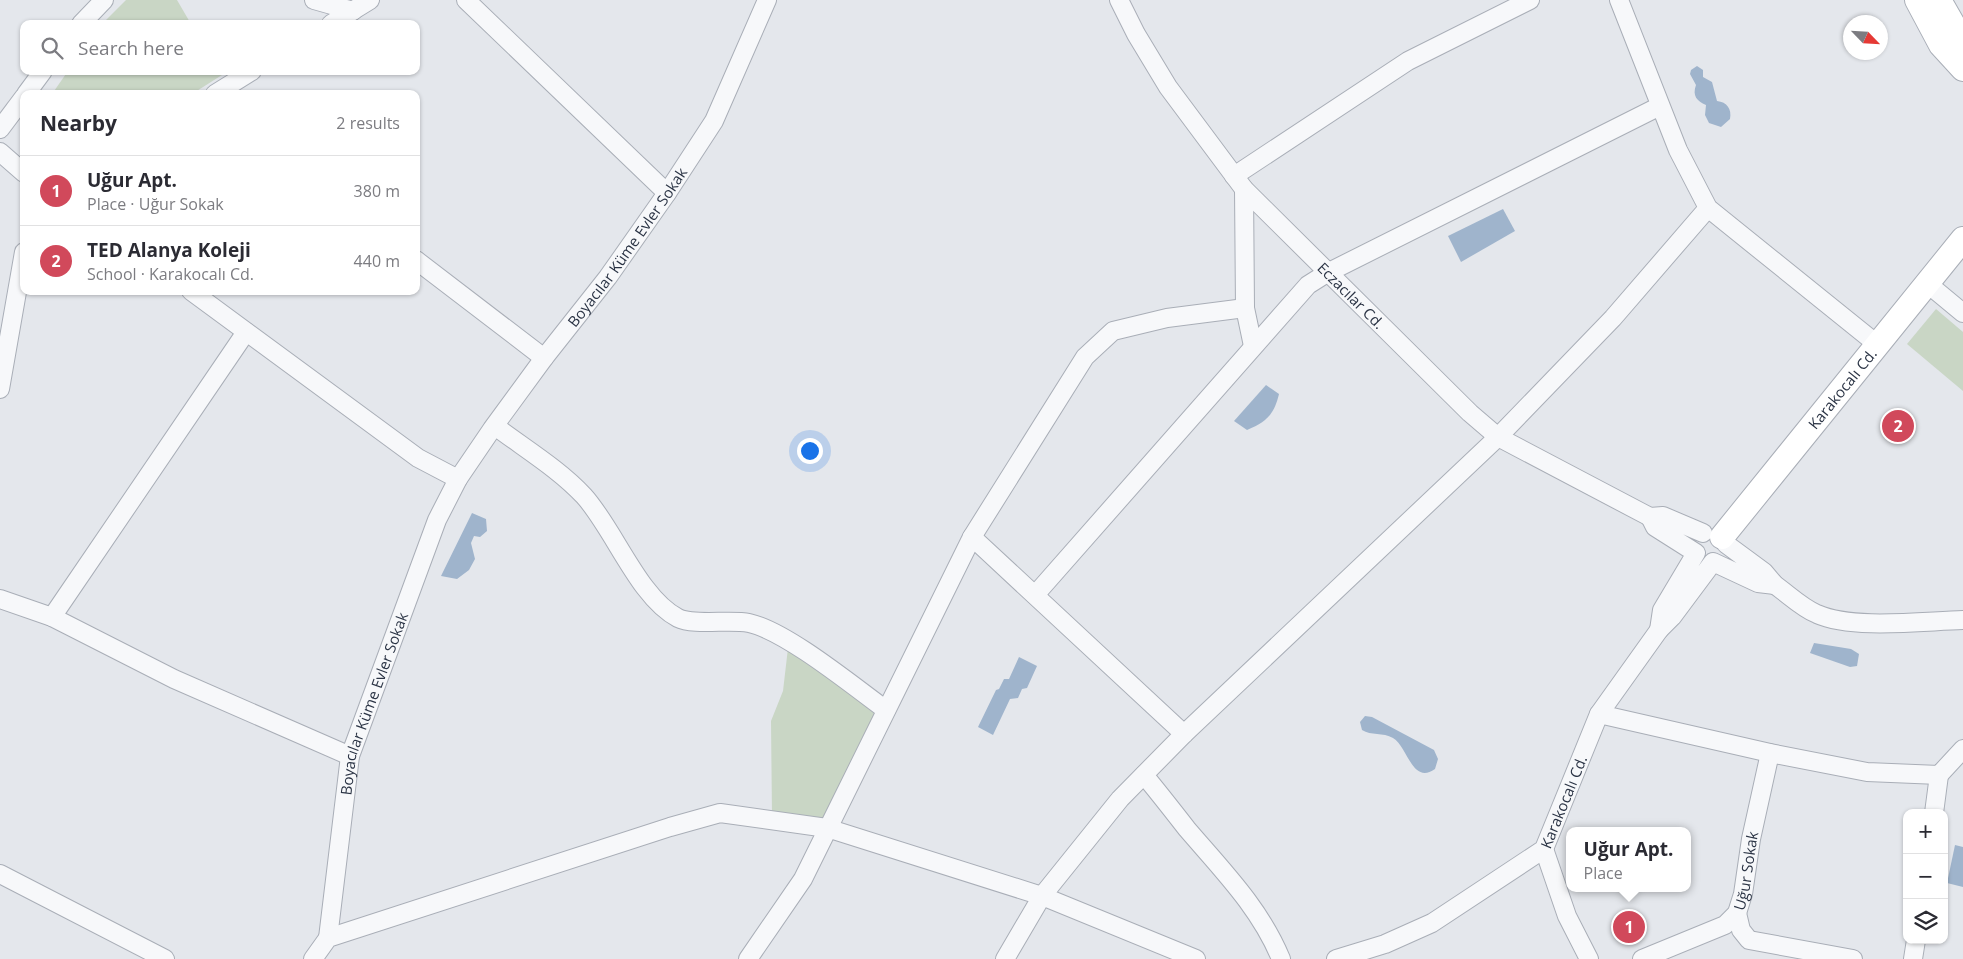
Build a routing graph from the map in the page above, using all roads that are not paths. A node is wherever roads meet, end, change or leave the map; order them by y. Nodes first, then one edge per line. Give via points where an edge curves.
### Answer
1 (104, 0) edge
2 (314, 0) edge
3 (370, 0) edge
4 (466, 0) edge
5 (767, 0) edge
6 (1119, 0) edge
7 (1530, 0) edge
8 (1619, 0) edge
9 (1917, 0) edge
10 (1938, 0) edge
11 (353, 11) junction
12 (85, 20) edge
13 (338, 20) edge
14 (1963, 42) edge
15 (1963, 69) edge
16 (40, 75) edge
17 (246, 75) edge
18 (29, 90) edge
19 (221, 90) edge
20 (20, 102) edge
21 (1660, 106) junction
22 (0, 129) edge
23 (0, 152) edge
24 (20, 170) edge
25 (1239, 182) junction
26 (667, 193) junction
27 (1708, 208) junction
28 (1963, 239) edge
29 (420, 263) edge
30 (1327, 273) junction
31 (20, 275) edge
32 (1928, 284) junction
33 (196, 295) edge
34 (1245, 308) junction
35 (1963, 314) edge
36 (246, 332) junction
37 (1878, 345) junction
38 (1253, 346) junction
39 (544, 358) junction
40 (0, 389) edge
41 (495, 426) junction
42 (1498, 437) junction
43 (458, 479) junction
44 (1650, 517) junction
45 (972, 538) junction
46 (1717, 538) junction
47 (1696, 553) junction
48 (1713, 562) junction
49 (1775, 585) junction
50 (1034, 595) junction
51 (0, 599) edge
52 (52, 618) junction
53 (1963, 620) edge
54 (1659, 630) junction
55 (886, 710) junction
56 (1599, 714) junction
57 (1184, 734) junction
58 (1963, 749) edge
59 (1770, 753) junction
60 (350, 756) junction
61 (1144, 775) junction
62 (1940, 775) junction
63 (1935, 809) edge
64 (827, 828) junction
65 (1544, 848) junction
66 (0, 874) edge
67 (1042, 896) junction
68 (1737, 913) junction
69 (328, 938) junction
70 (1915, 944) edge
71 (1382, 951) edge
72 (165, 959) edge
73 (313, 959) edge
74 (748, 959) edge
75 (1005, 959) edge
76 (1196, 959) edge
77 (1281, 959) edge
78 (1336, 959) edge
79 (1590, 959) edge
80 (1642, 959) edge
81 (1853, 959) edge
82 (1913, 959) edge

1 - 12 street
2 - 11 street
3 - 11 street
4 - 26 street
5 - 26 street, Boyacılar Küme Evler Sokak via 714,121
6 - 25 street, Eczacılar Cd. via 1168,87
7 - 25 street via 1408,61
8 - 21 street
9 - 15 street via 1941,44
10 - 14 street
11 - 13 street
16 - 18 street
17 - 19 street
20 - 22 street
21 - 27 street
21 - 30 street
23 - 24 street
25 - 30 street, Eczacılar Cd.
25 - 34 street
26 - 39 street, Boyacılar Küme Evler Sokak via 608,277
27 - 37 street
27 - 42 street via 1613,318
28 - 32 street, Karakocalı Cd.
29 - 39 street
30 - 38 street via 1308,285
30 - 42 street, Eczacılar Cd.
31 - 40 street
32 - 35 street
32 - 37 street, Karakocalı Cd.
33 - 36 street
34 - 38 street
34 - 45 street via 1167,318 1113,331 1085,357
36 - 43 street via 418,458
36 - 52 street
37 - 46 street, Karakocalı Cd.
38 - 50 street
39 - 41 street, Boyacılar Küme Evler Sokak
41 - 43 street, Boyacılar Küme Evler Sokak
41 - 55 street via 582,494 601,517 642,583 659,603 679,618 749,623 772,633 790,642
42 - 44 street, Eczacılar Cd.
42 - 57 street
43 - 60 street, Boyacılar Küme Evler Sokak via 437,520
44 - 46 street via 1662,516
44 - 47 street via 1655,527
45 - 50 street
45 - 55 street
46 - 47 street via 1697,540
46 - 48 street, Karakocalı Cd. via 1722,558
46 - 49 street via 1764,572
47 - 48 street via 1703,560
47 - 54 street via 1662,610
48 - 49 street via 1758,583
48 - 54 street, Karakocalı Cd.
49 - 53 street via 1815,614 1832,620
50 - 57 street
51 - 52 street
52 - 60 street via 174,679
54 - 56 street, Karakocalı Cd.
55 - 64 street
56 - 59 street
56 - 65 street, Karakocalı Cd.
57 - 61 street
58 - 62 street
59 - 62 street via 1867,772
59 - 68 street, Uğur Sokak
60 - 69 street, Boyacılar Küme Evler Sokak
61 - 67 street via 1120,799
61 - 77 street via 1244,893 1272,936
62 - 63 street
64 - 67 street
64 - 69 street via 720,813
64 - 74 street via 804,879
65 - 71 street, Karakocalı Cd. via 1432,923
65 - 79 street via 1567,916
66 - 72 street
67 - 75 street
67 - 76 street
68 - 80 street, Uğur Sokak via 1725,925
68 - 81 street via 1741,930 1749,940
69 - 73 street
70 - 82 street
71 - 78 street, Karakocalı Cd.

